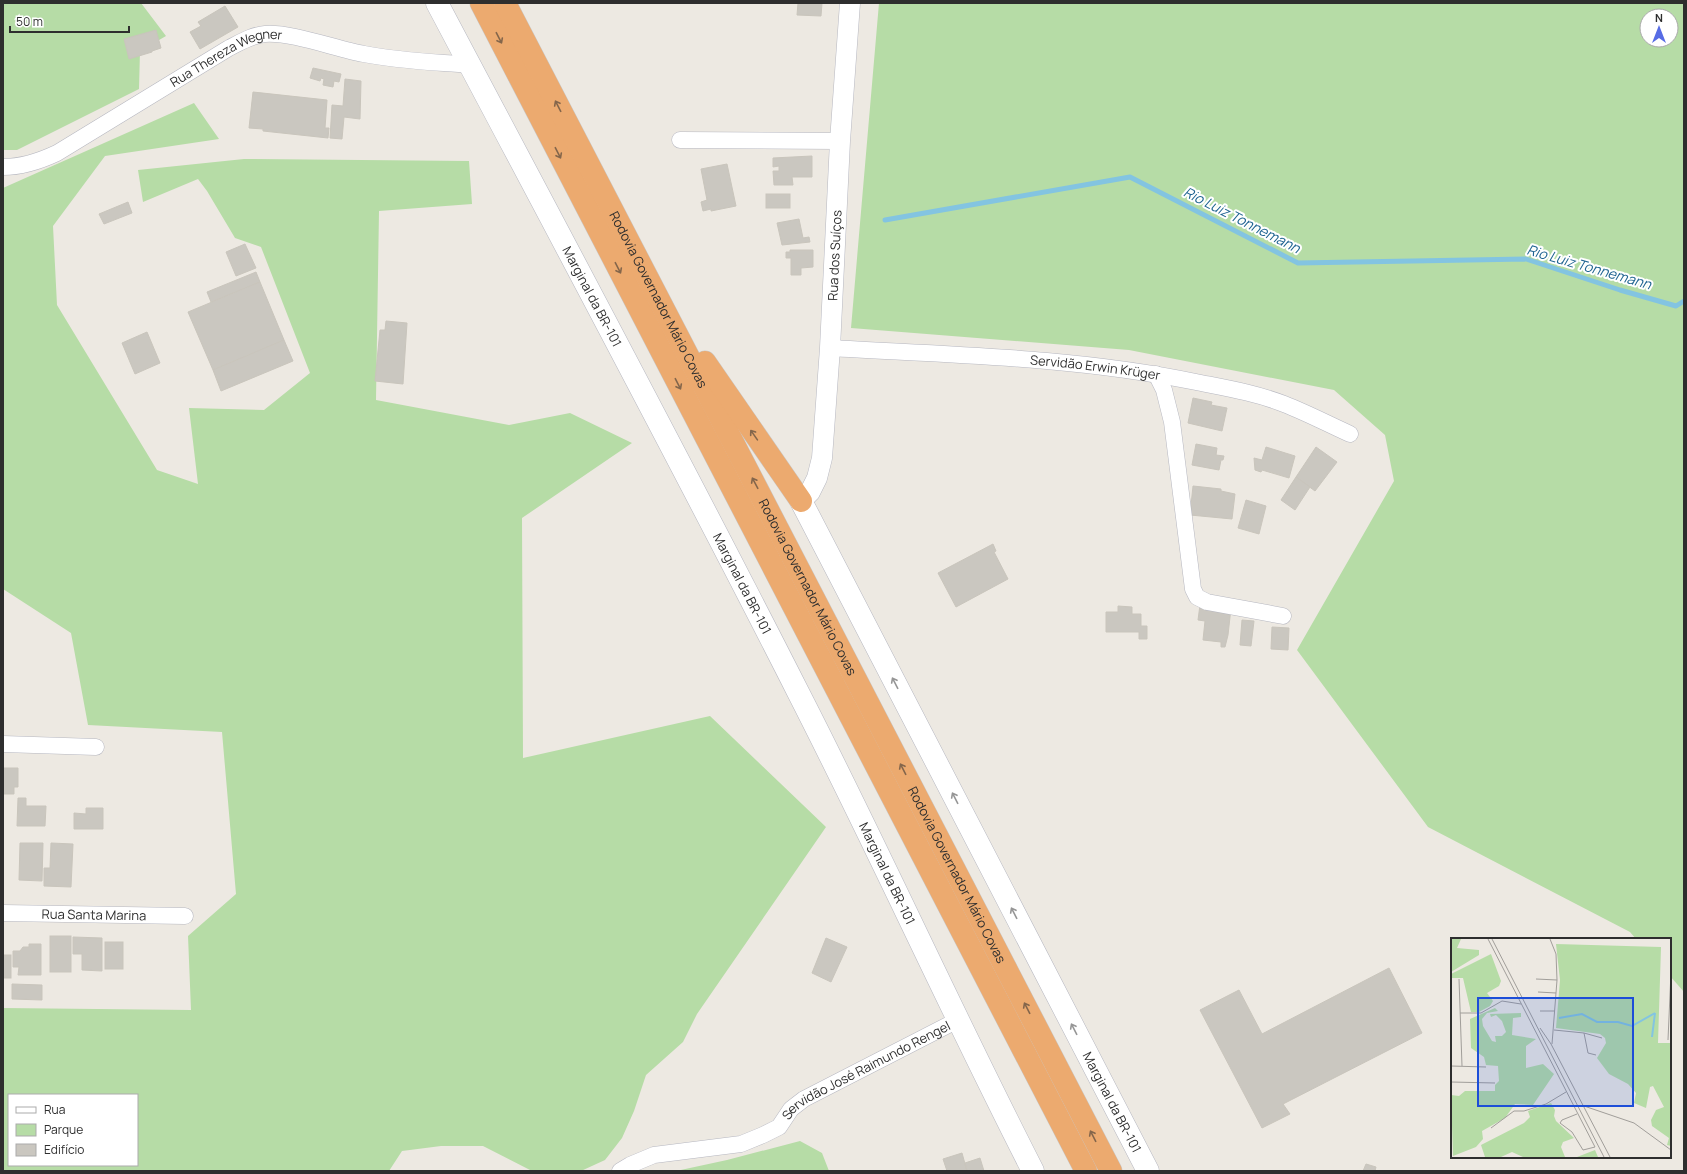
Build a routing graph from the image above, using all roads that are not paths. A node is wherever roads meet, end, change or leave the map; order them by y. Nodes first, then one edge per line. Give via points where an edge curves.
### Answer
1 (437, 3) edge
2 (481, 3) edge
3 (505, 3) edge
4 (850, 3) edge
5 (470, 65) junction
6 (680, 140) dead end
7 (840, 141) junction
8 (3, 166) edge
9 (647, 279) junction
10 (830, 348) junction
11 (1156, 374) junction
12 (1350, 434) dead end
13 (800, 501) junction
14 (1283, 616) dead end
15 (3, 744) edge
16 (96, 747) dead end
17 (3, 913) edge
18 (185, 916) dead end
19 (958, 1020) junction
20 (1149, 1168) edge
21 (620, 1171) edge
22 (1033, 1171) edge
23 (1086, 1171) edge
24 (1111, 1171) edge

1 - 5 main road, Marginal da BR-101
2 -> 23 highway, Rodovia Governador Mário Covas
9 -> 3 highway, Rodovia Governador Mário Covas
4 - 7 street, Rua dos Suíços
5 - 8 street, Rua Thereza Wegner via 362,54 283,35 251,36 57,153 39,161
5 - 19 main road, Marginal da BR-101 via 798,691
6 - 7 street
7 - 10 street, Rua dos Suíços
13 -> 9 highway
24 -> 9 highway, Rodovia Governador Mário Covas
10 - 11 street, Servidão Erwin Krüger via 1044,361
10 - 13 street, Rua dos Suíços via 822,458 810,492
11 - 12 street, Servidão Erwin Krüger via 1284,404
11 - 14 street via 1164,390 1172,422 1193,589 1197,597 1207,602
20 -> 13 main road, Marginal da BR-101
15 - 16 street
17 - 18 street, Rua Santa Marina
19 - 21 street, Servidão José Raimundo Rengel via 804,1099 791,1109 779,1127 763,1135 741,1144 654,1155
19 - 22 main road, Marginal da BR-101

